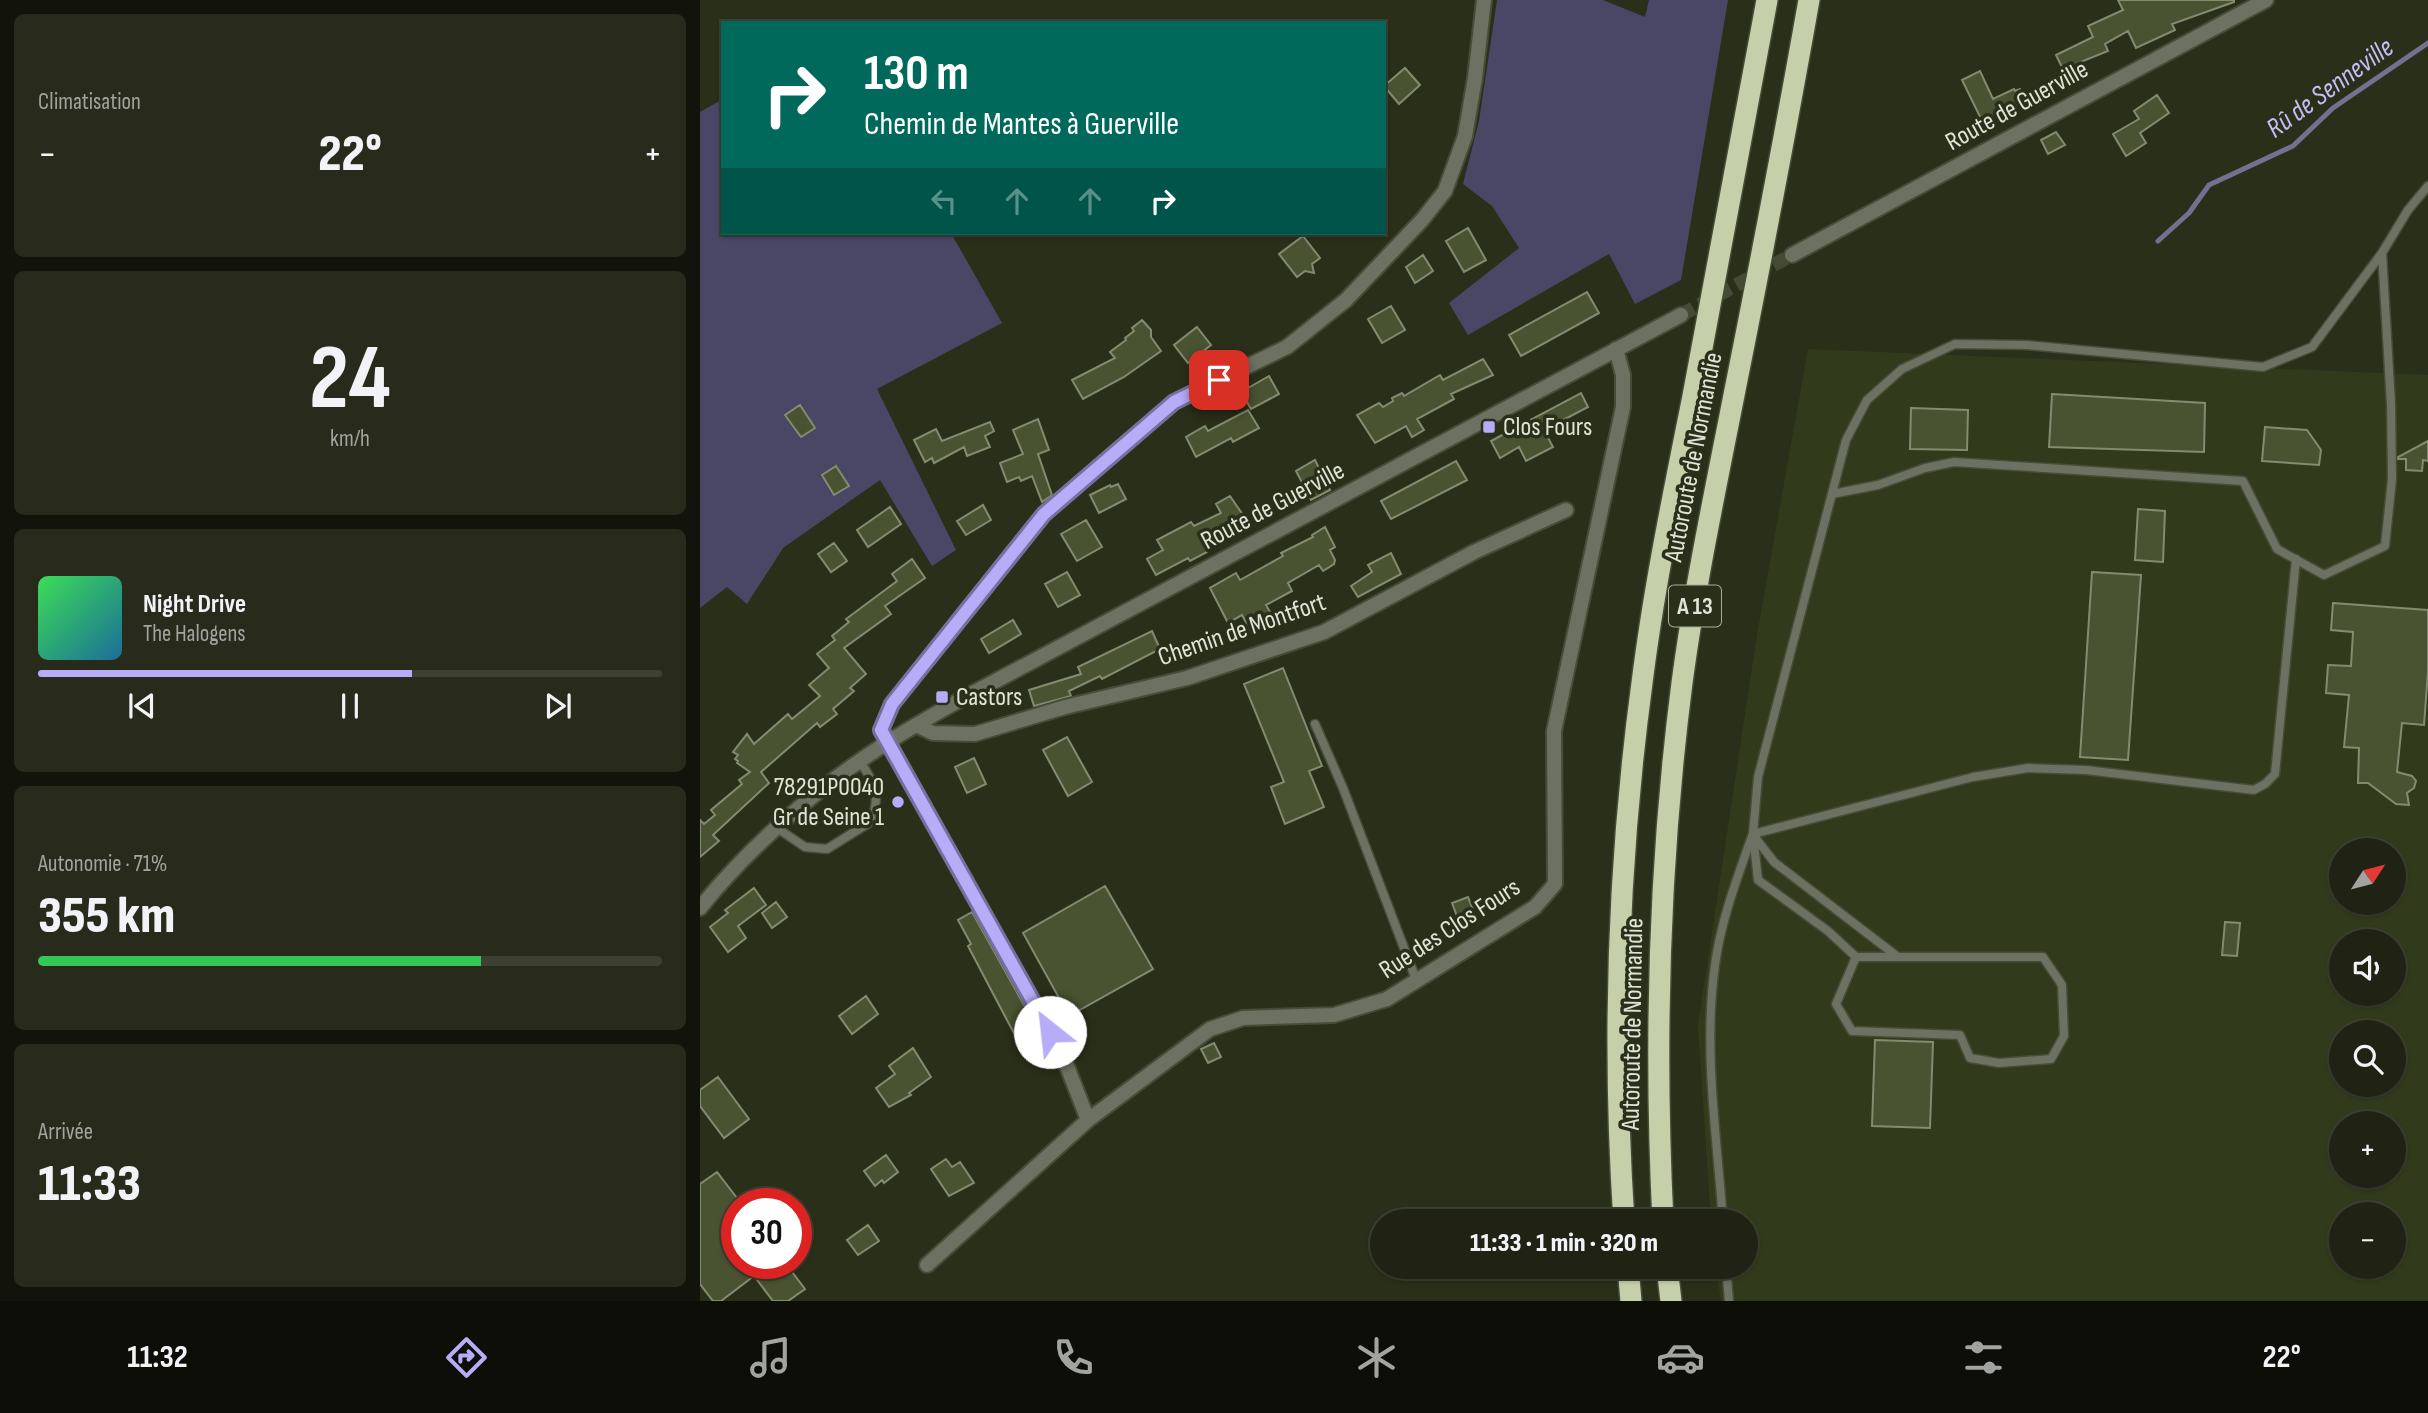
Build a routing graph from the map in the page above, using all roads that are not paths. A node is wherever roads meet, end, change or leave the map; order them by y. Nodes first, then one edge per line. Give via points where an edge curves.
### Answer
1 (1484, 0) edge
2 (1767, 0) edge
3 (1809, 0) edge
4 (2266, 0) edge
5 (2428, 186) edge
6 (2382, 253) junction
7 (1792, 255) tunnel mouth
8 (1681, 315) tunnel mouth
9 (1616, 349) junction
10 (1832, 494) junction
11 (1566, 510) dead end
12 (2296, 559) junction
13 (1315, 724) dead end
14 (916, 725) junction
15 (889, 741) junction
16 (860, 761) junction
17 (777, 828) junction
18 (1753, 834) junction
19 (700, 908) edge
20 (1856, 957) junction
21 (1898, 957) junction
22 (1417, 982) junction
23 (1088, 1120) junction
24 (1623, 1209) edge
25 (1662, 1209) edge
26 (1722, 1209) edge
27 (927, 1265) dead end
28 (1629, 1279) edge
29 (1668, 1279) edge
30 (1727, 1279) edge
31 (1631, 1301) edge
32 (1671, 1301) edge
33 (1729, 1301) edge

1 - 15 street via 1465,135 1445,191 1406,240 1346,300 1287,347 1174,402 1044,514 892,704 881,730
2 - 24 highway, Autoroute de Normandie / A 13 via 1642,682 1618,968 1618,1133
3 - 25 highway, Autoroute de Normandie / A 13 via 1682,682 1668,815 1659,982
4 - 7 street, Route de Guerville
5 - 6 lane
6 - 10 lane via 2312,347 2263,368 2026,345 1955,344 1902,369 1867,400 1846,440
6 - 12 lane via 2392,479 2385,546 2324,575
8 - 9 street, Route de Guerville
9 - 14 street, Route de Guerville
9 - 22 street, Rue des Clos Fours via 1625,393 1554,731 1555,884 1535,907
10 - 12 lane via 1954,462 2243,481 2277,549
10 - 18 lane via 1758,777
11 - 14 street, Chemin de Montfort via 1474,552 1324,632 1187,678 975,734 933,733
12 - 18 lane via 2275,774 2254,790 2086,770 2028,768 1973,777
13 - 22 lane
14 - 15 street, Route de Guerville
15 - 16 street, Route de Guerville
15 - 23 street via 1063,1056
16 - 17 street, Route de Guerville
16 - 17 lane via 878,800 872,821 827,849 805,847
17 - 19 street, Route de Guerville
18 - 20 lane via 1758,880
18 - 21 lane via 1774,862
18 - 26 lane via 1728,904 1710,1010 1710,1080
20 - 21 lane
20 - 21 lane via 1836,1004 1852,1031 1960,1035 1970,1058 1999,1063 2051,1059 2064,1036 2062,985 2043,957
22 - 23 street, Rue des Clos Fours via 1387,999 1334,1015 1243,1018 1210,1028
23 - 27 street, Rue des Clos Fours
28 - 31 highway
29 - 32 highway
30 - 33 lane

